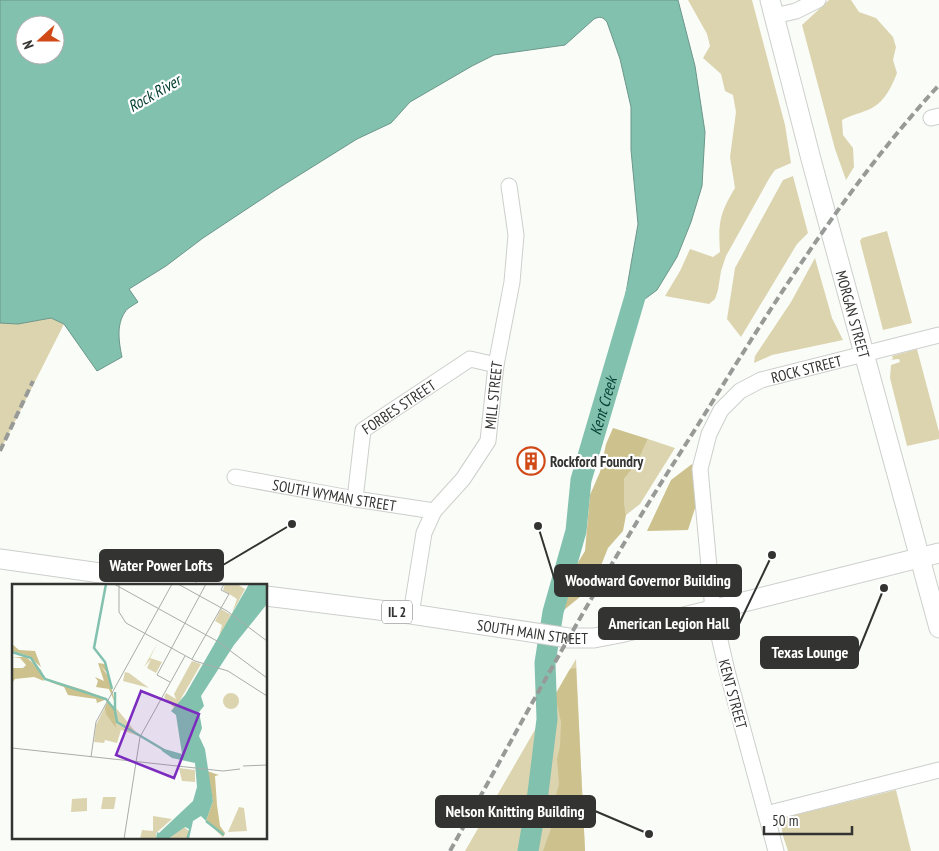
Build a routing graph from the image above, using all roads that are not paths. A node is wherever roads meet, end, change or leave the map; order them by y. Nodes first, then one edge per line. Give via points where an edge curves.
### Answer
1 (818, 0) edge
2 (772, 8) edge
3 (509, 186) dead end
4 (939, 335) edge
5 (865, 354) junction
6 (496, 365) junction
7 (761, 380) joint
8 (235, 477) dead end
9 (355, 499) junction
10 (434, 511) junction
11 (939, 553) edge
12 (920, 558) junction
13 (0, 559) edge
14 (179, 584) edge
15 (268, 596) edge
16 (713, 610) junction
17 (411, 614) junction
18 (939, 628) edge
19 (939, 770) edge
20 (766, 814) junction
21 (776, 851) edge

1 - 2 street via 796,11
2 - 5 main road, MORGAN STREET
3 - 6 street, MILL STREET via 516,235 512,282
4 - 5 street, ROCK STREET
5 - 7 street, ROCK STREET
5 - 12 main road, MORGAN STREET
6 - 9 street, FORBES STREET via 470,359 363,430
6 - 10 street, MILL STREET via 488,440 463,479
7 - 16 street, KENT STREET via 740,390 721,410 709,434 700,469
8 - 9 street, SOUTH WYMAN STREET
9 - 10 street, SOUTH WYMAN STREET
10 - 17 street, MILL STREET via 424,533
11 - 12 main road, SOUTH MAIN STREET / IL 2
12 - 16 main road, SOUTH MAIN STREET / IL 2
12 - 18 main road, MORGAN STREET
13 - 14 main road
15 - 17 main road, SOUTH MAIN STREET / IL 2
16 - 17 main road, SOUTH MAIN STREET / IL 2 via 594,638 562,637
16 - 20 street, KENT STREET
19 - 20 street
20 - 21 street, KENT STREET

